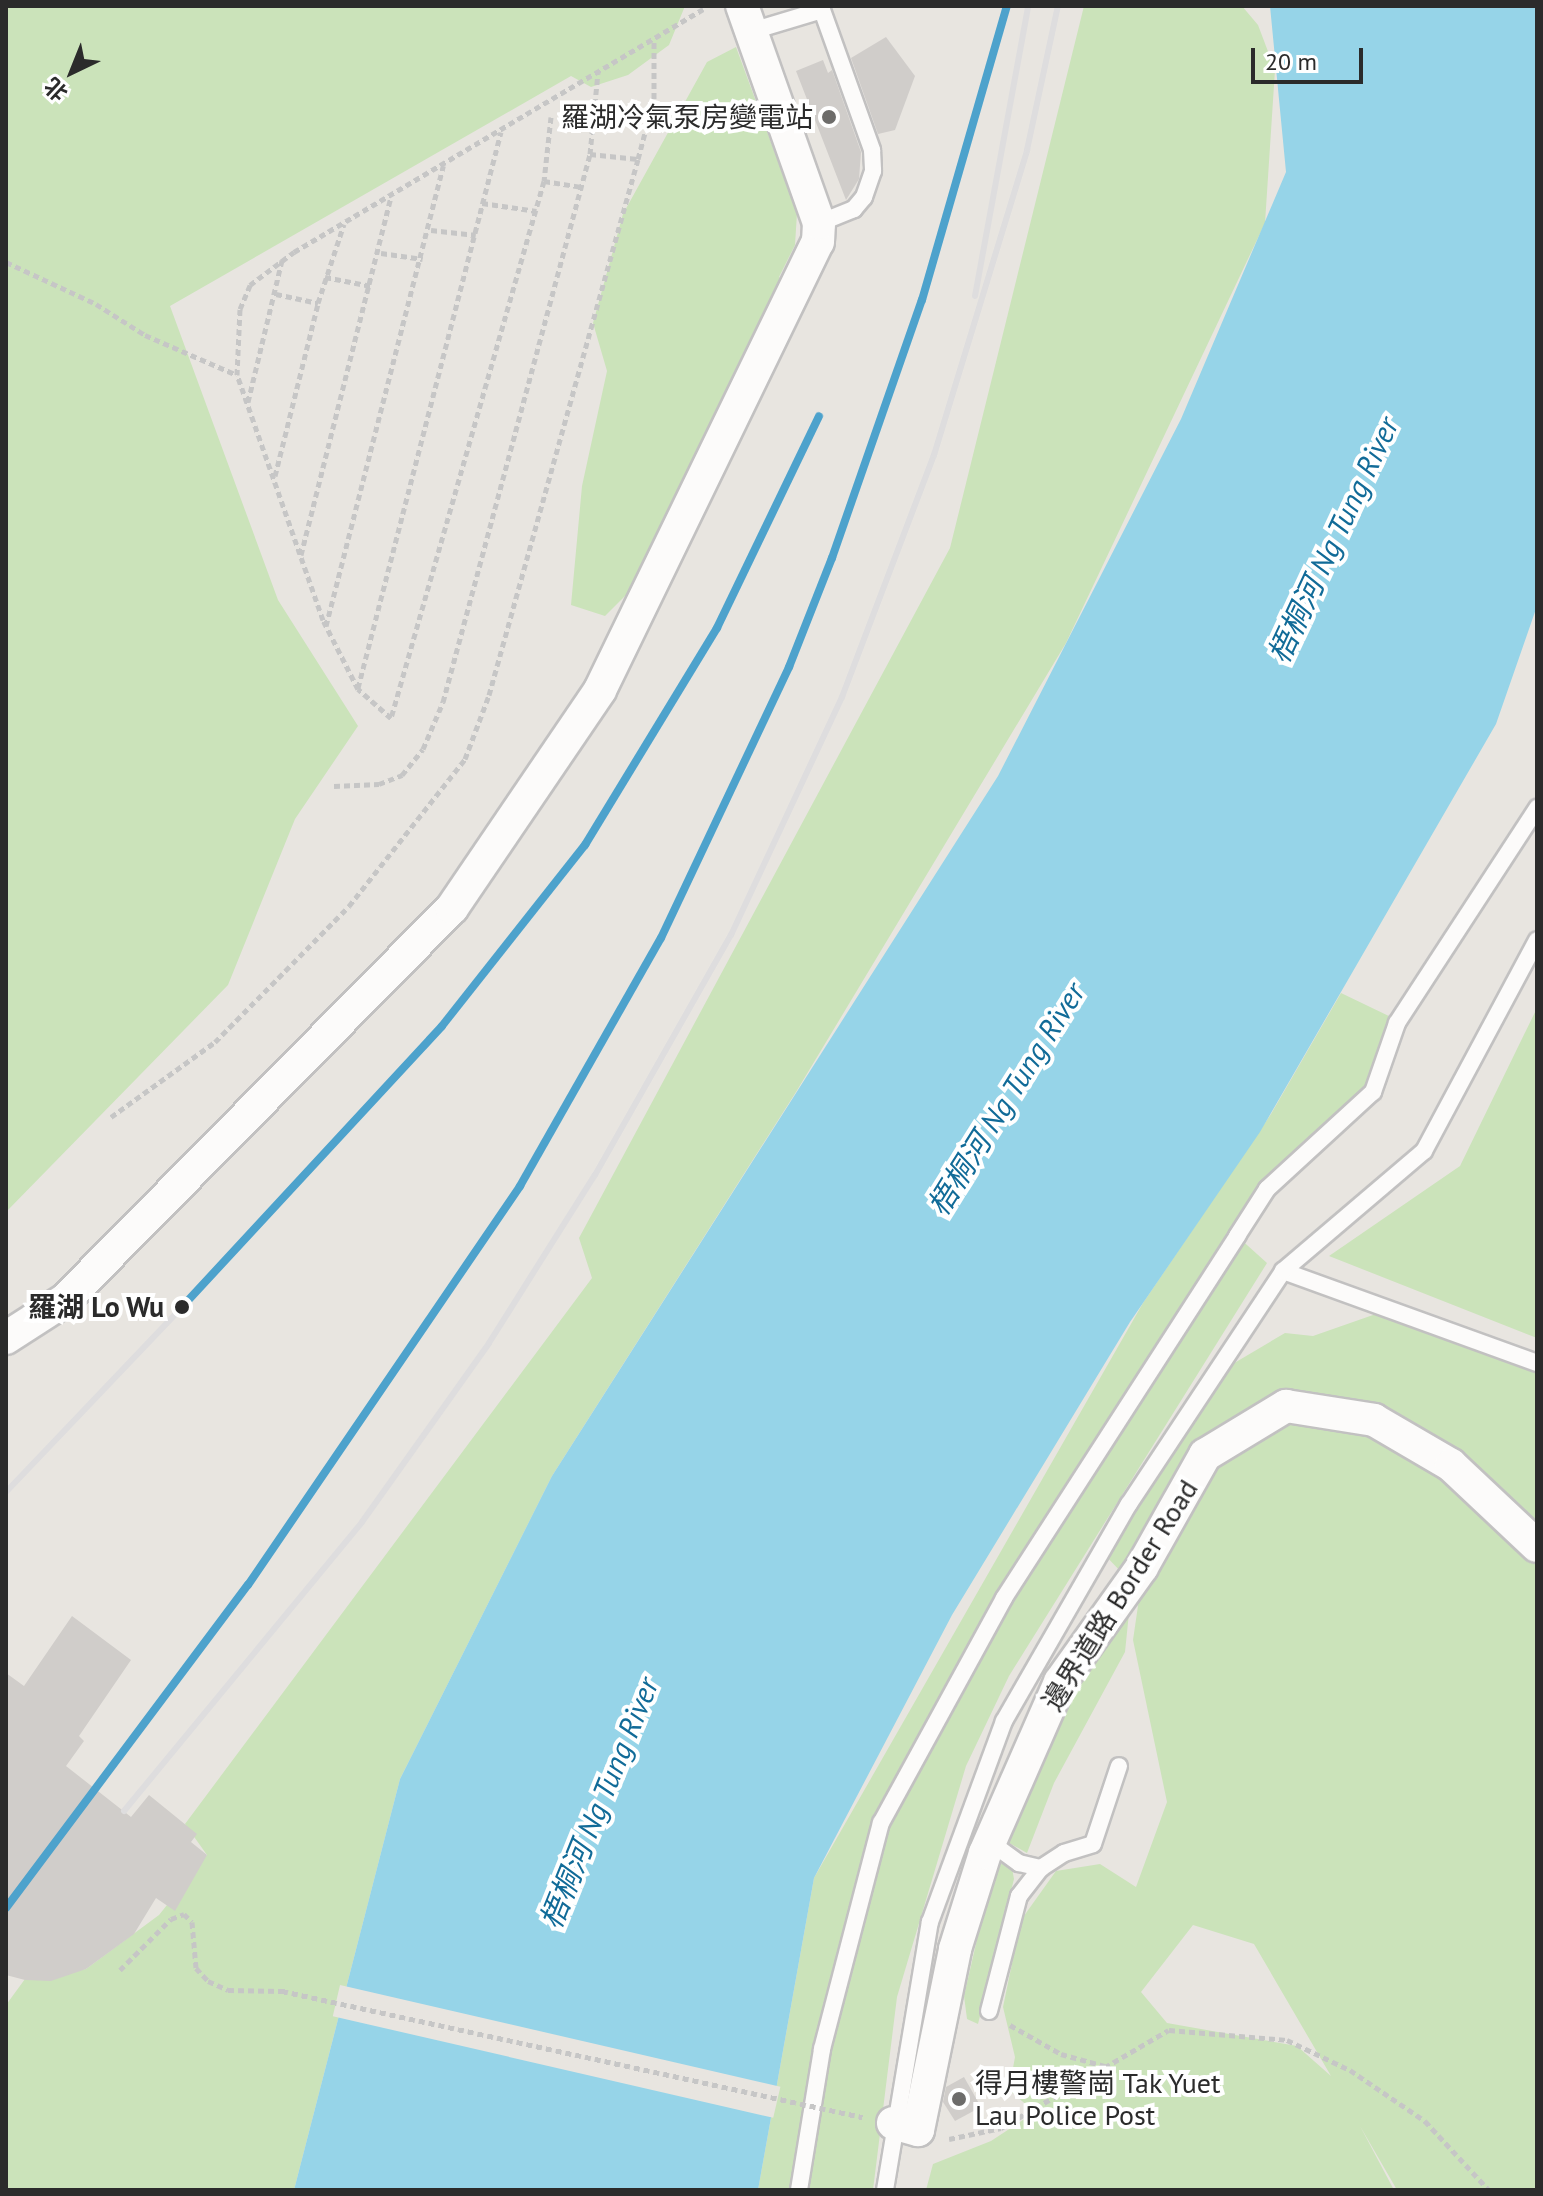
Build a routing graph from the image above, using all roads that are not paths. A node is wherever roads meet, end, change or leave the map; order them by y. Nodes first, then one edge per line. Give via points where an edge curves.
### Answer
1 (747, 18) edge
2 (819, 223) junction
3 (1537, 808) edge
4 (1537, 940) edge
5 (1283, 1271) junction
6 (6, 1338) edge
7 (1537, 1363) edge
8 (1537, 1546) edge
9 (1119, 1766) dead end
10 (990, 1842) junction
11 (1041, 1868) junction
12 (989, 2011) road end
13 (906, 2126) junction
14 (799, 2190) edge
15 (885, 2190) edge

1 - 2 street
1 - 2 lane via 822,10 872,150 873,171 864,197 854,209
2 - 6 street via 818,242 600,690 452,908 65,1300
3 - 14 lane via 1397,1023 1373,1092 1259,1201 1004,1598 881,1823 822,2049
4 - 5 lane via 1424,1151
5 - 7 lane
5 - 13 lane via 1129,1504 1004,1721 930,1922
8 - 10 street, 邊界道路 Border Road via 1451,1465 1374,1420 1286,1406 1205,1455 1142,1567 1060,1682
9 - 11 lane via 1093,1844
10 - 11 lane via 1019,1863
10 - 13 street, 邊界道路 Border Road
11 - 12 lane via 1019,1896
13 - 15 lane

